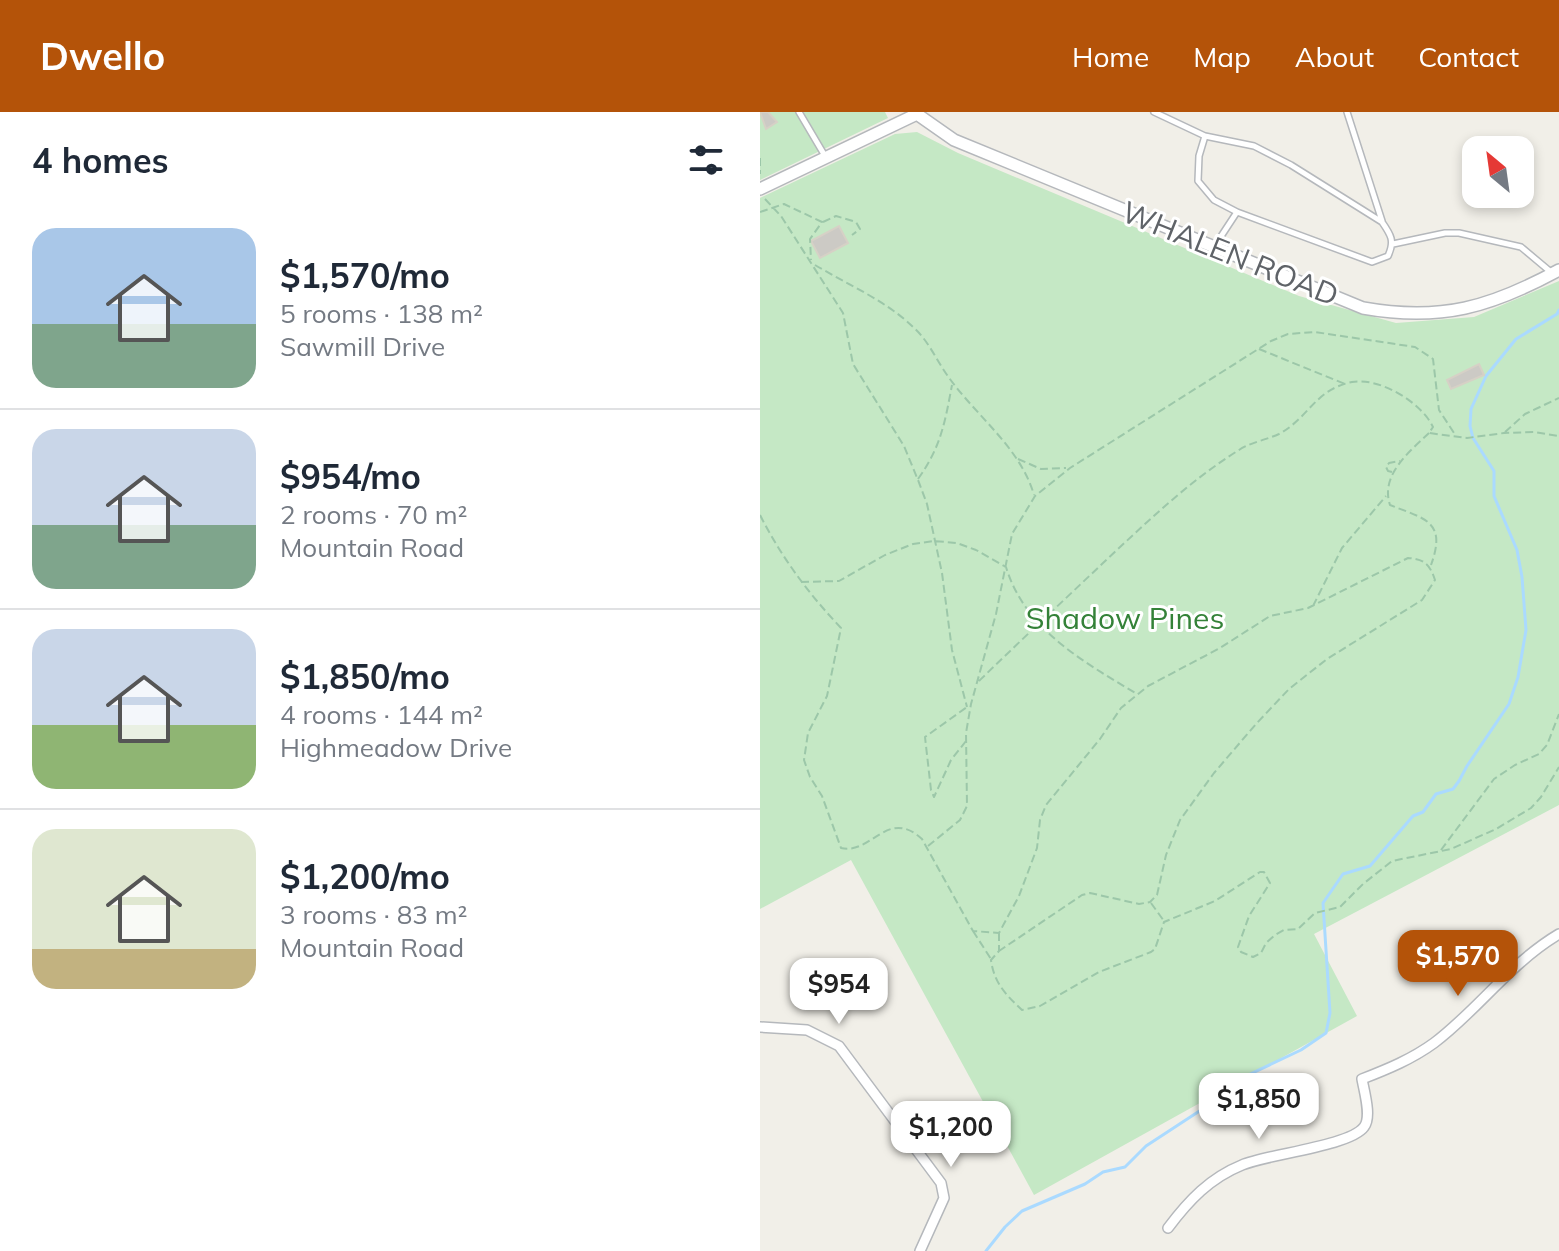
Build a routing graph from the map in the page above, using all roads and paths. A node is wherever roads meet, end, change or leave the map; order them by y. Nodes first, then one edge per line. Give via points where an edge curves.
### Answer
1 (799, 112) edge
2 (1154, 112) edge
3 (1347, 112) edge
4 (916, 113) edge
5 (1205, 136) junction
6 (826, 157) junction
7 (760, 158) edge
8 (760, 174) edge
9 (760, 190) edge
10 (769, 207) junction
11 (760, 212) edge
12 (1237, 212) junction
13 (822, 222) junction
14 (1382, 222) junction
15 (852, 235) dead end
16 (1393, 244) junction
17 (1213, 248) junction
18 (812, 263) junction
19 (1556, 272) edge
20 (1258, 349) junction
21 (953, 382) junction
22 (1346, 384) junction
23 (1559, 398) edge
24 (1429, 433) junction
25 (1504, 433) junction
26 (1456, 436) junction
27 (1559, 436) edge
28 (1017, 459) junction
29 (1401, 461) junction
30 (1070, 468) junction
31 (1395, 471) junction
32 (918, 480) junction
33 (1387, 495) junction
34 (1035, 496) junction
35 (760, 515) edge
36 (934, 541) junction
37 (1430, 566) junction
38 (1006, 567) junction
39 (800, 582) junction
40 (1313, 606) junction
41 (1039, 624) junction
42 (977, 684) junction
43 (1137, 694) junction
44 (969, 706) junction
45 (1559, 714) edge
46 (966, 741) junction
47 (1559, 767) edge
48 (927, 847) junction
49 (1441, 851) junction
50 (1150, 902) junction
51 (1164, 922) junction
52 (973, 931) junction
53 (999, 933) junction
54 (1559, 934) edge
55 (999, 951) junction
56 (991, 960) junction
57 (760, 1027) edge
58 (1168, 1228) dead end
59 (920, 1251) edge

1 - 6 lane
2 - 5 lane
3 - 14 lane
4 - 6 street
4 - 17 street, WHALEN ROAD via 954,140
5 - 12 lane via 1198,181 1214,200
5 - 14 lane via 1254,146
6 - 9 street
7 - 8 path
9 - 10 path
10 - 11 path
10 - 13 path via 784,204
10 - 18 path via 781,216
12 - 16 lane via 1372,262 1388,256
12 - 17 lane
13 - 15 path via 836,216 856,222 860,229
13 - 18 path via 810,239
14 - 16 lane
16 - 19 lane via 1459,233 1521,247
17 - 19 street, WHALEN ROAD via 1341,301 1402,313 1446,313 1489,303
18 - 21 path via 898,314
18 - 32 path via 843,313 853,364 904,446
20 - 22 path
20 - 26 path via 1288,334 1315,332 1415,347 1433,359 1439,410
20 - 30 path
21 - 28 path
21 - 32 path via 941,439
22 - 24 path via 1373,385 1403,397 1427,414 1433,427
22 - 41 path via 1320,395 1303,417 1278,434 1243,447 1188,487
23 - 25 path via 1525,414
24 - 26 path
24 - 29 path
25 - 26 path
25 - 27 path
28 - 30 path via 1041,469
28 - 34 path
29 - 31 path
29 - 31 path via 1386,467
30 - 34 path
31 - 33 path
32 - 36 path
33 - 37 path via 1390,505 1429,520 1437,533
33 - 40 path via 1342,548
34 - 38 path via 1012,534
35 - 39 path
36 - 38 path via 957,543
36 - 39 path via 885,555 839,581
36 - 44 path via 952,650
37 - 40 path via 1408,558
37 - 50 path via 1435,580 1422,600 1289,689 1214,773 1180,820 1157,895
38 - 41 path via 1013,590
38 - 42 path
39 - 48 path via 841,628 827,696 808,733 804,760 841,848 853,849 899,828 916,834
40 - 43 path via 1270,616
41 - 42 path
41 - 43 path via 1061,647
42 - 44 path
43 - 53 path via 1046,805 1037,848
44 - 46 path
44 - 46 path via 925,737 934,797
45 - 49 path via 1547,745 1494,779
46 - 48 path via 965,813
47 - 49 path via 1531,808
48 - 52 path
49 - 51 path via 1392,861 1340,907 1315,913 1298,929 1275,935 1253,957 1238,947 1242,930 1270,883 1264,872 1215,901
50 - 51 path
50 - 55 path via 1082,895
51 - 56 path via 1151,952 1022,1010 1004,994
52 - 53 path
52 - 56 path
53 - 55 path
54 - 58 street via 1513,968 1437,1041 1362,1079 1362,1129 1342,1140 1263,1157 1224,1173 1191,1198
55 - 56 path
57 - 59 street via 807,1030 839,1046 941,1183 944,1198

